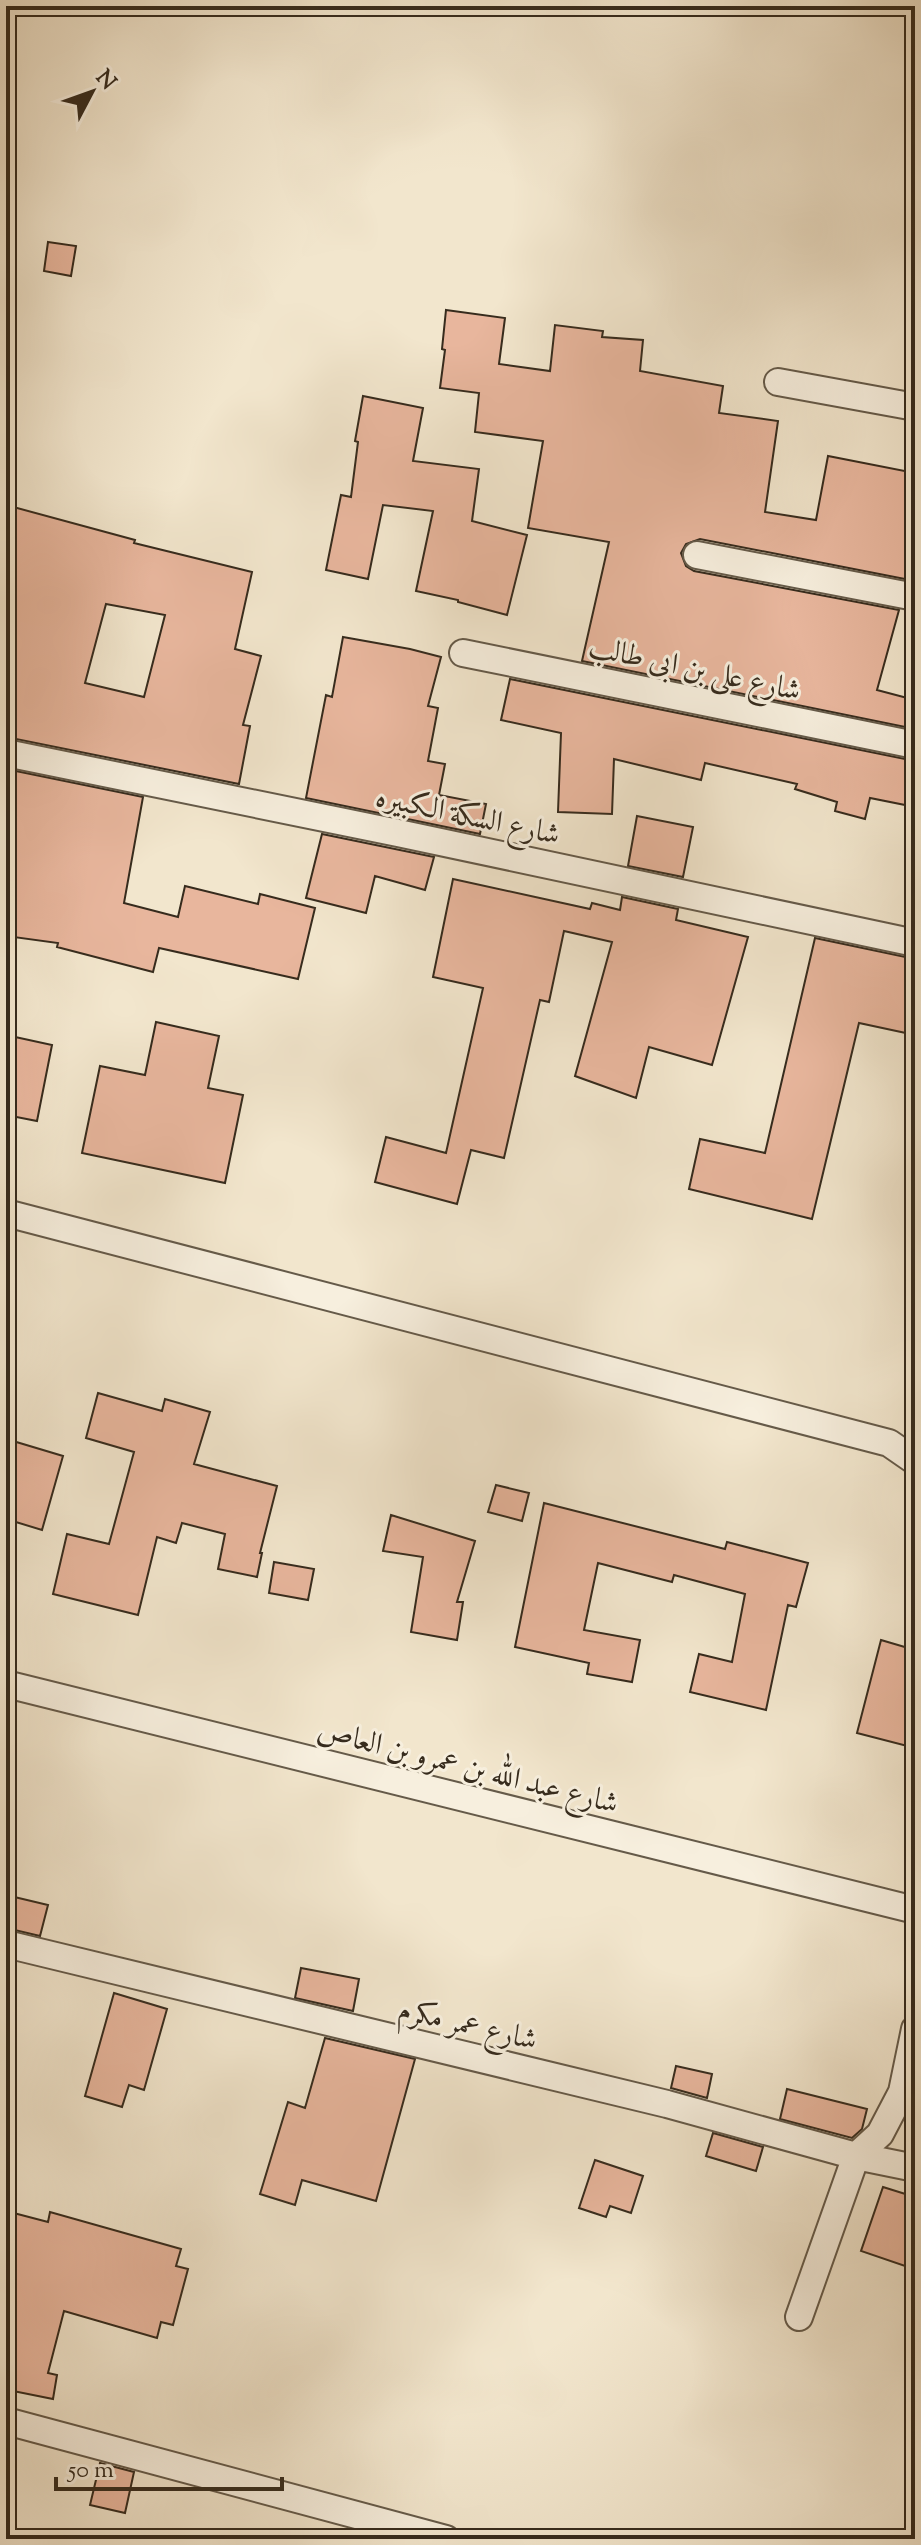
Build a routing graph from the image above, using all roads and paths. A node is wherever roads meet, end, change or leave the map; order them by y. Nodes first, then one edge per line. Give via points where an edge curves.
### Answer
1 (778, 382) dead end
2 (915, 407) edge
3 (697, 555) dead end
4 (915, 597) edge
5 (463, 653) dead end
6 (915, 745) edge
7 (6, 753) edge
8 (915, 943) edge
9 (6, 1213) edge
10 (915, 1461) edge
11 (6, 1684) edge
12 (915, 1910) edge
13 (6, 1944) edge
14 (915, 2029) edge
15 (856, 2156) junction
16 (915, 2168) edge
17 (799, 2317) dead end
18 (6, 2421) edge
19 (446, 2539) edge

1 - 2 street
3 - 4 street
5 - 6 street, شارع على بن ابى طالب
7 - 8 street, شارع السكة الكبيره
9 - 10 street via 889,1443
11 - 12 street, شارع عبد الله بن عمرو بن العاص
13 - 15 street, شارع عمر مكرم via 667,2104
14 - 15 street via 902,2092 880,2134
15 - 16 street, شارع عمر مكرم
15 - 17 street
18 - 19 street

